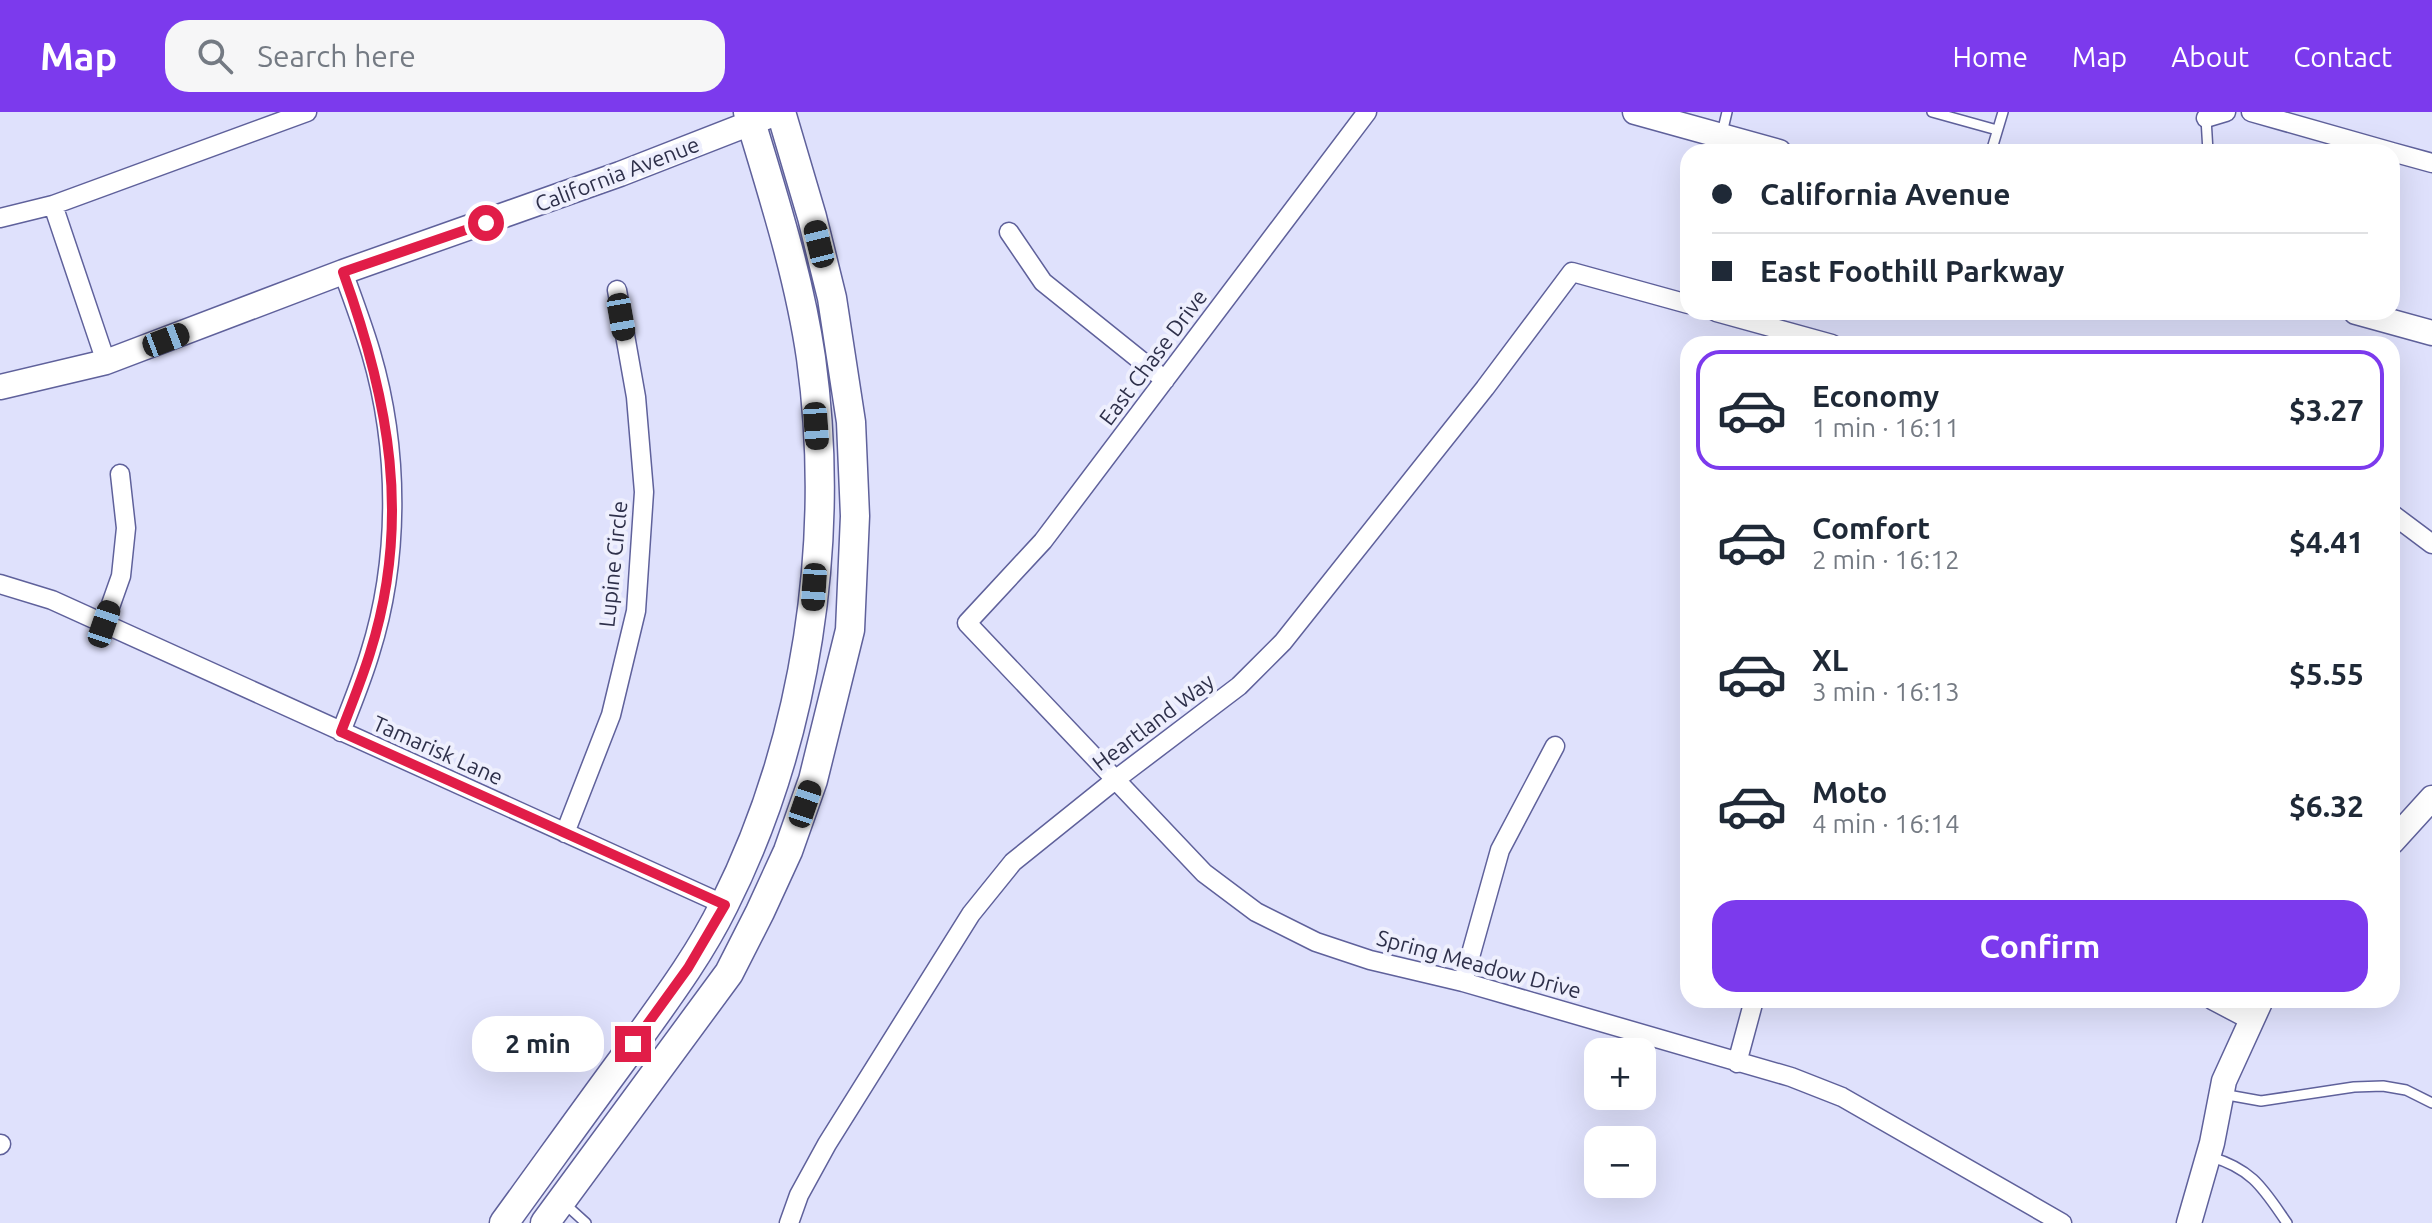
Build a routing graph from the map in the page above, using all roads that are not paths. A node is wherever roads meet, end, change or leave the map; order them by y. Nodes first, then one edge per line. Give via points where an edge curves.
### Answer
1 (307, 112) edge
2 (780, 112) edge
3 (1367, 112) edge
4 (1635, 112) edge
5 (1932, 112) edge
6 (2003, 112) edge
7 (2226, 112) edge
8 (2251, 112) edge
9 (750, 117) edge
10 (2206, 118) joint
11 (1724, 124) edge
12 (1997, 130) junction
13 (1763, 144) edge
14 (1993, 144) edge
15 (2208, 144) edge
16 (2364, 144) edge
17 (2400, 154) edge
18 (2432, 163) edge
19 (53, 205) junction
20 (0, 218) edge
21 (1009, 232) dead end
22 (343, 272) junction
23 (617, 290) dead end
24 (1680, 302) edge
25 (1742, 320) edge
26 (2385, 320) edge
27 (2432, 333) edge
28 (1795, 336) edge
29 (106, 362) junction
30 (1165, 380) junction
31 (0, 387) edge
32 (120, 474) dead end
33 (2400, 520) edge
34 (2432, 544) edge
35 (0, 584) edge
36 (967, 623) joint
37 (104, 624) junction
38 (341, 732) junction
39 (1555, 746) dead end
40 (1115, 780) junction
41 (2432, 798) edge
42 (2400, 829) edge
43 (565, 833) junction
44 (725, 905) junction
45 (1463, 982) junction
46 (1752, 1008) edge
47 (2256, 1010) edge
48 (1737, 1063) junction
49 (647, 1084) junction
50 (2222, 1094) junction
51 (2432, 1103) edge
52 (2208, 1157) junction
53 (553, 1212) edge
54 (504, 1223) edge
55 (586, 1223) edge
56 (789, 1223) edge
57 (2062, 1223) edge
58 (2189, 1223) edge
59 (2287, 1223) edge

1 - 19 street
2 - 9 main road, California Avenue
2 - 49 main road via 832,298 851,422 855,516 850,630 813,780 788,851 729,973
3 - 30 street, East Chase Drive
4 - 11 main road
5 - 12 lane
6 - 12 lane
7 - 10 street
8 - 16 street
9 - 22 main road, California Avenue via 518,211
9 - 44 main road via 811,358 818,535 812,613 784,750
10 - 15 lane
11 - 13 main road
12 - 14 lane
17 - 18 street
19 - 20 street
19 - 29 street
21 - 30 street via 1043,282
22 - 29 main road, California Avenue
22 - 38 street via 372,355 386,419 392,525 385,593 371,652
23 - 43 street, Lupine Circle via 636,397 644,492 636,611 611,715
24 - 40 street, Heartland Way via 1572,272 1283,642 1239,686
25 - 28 street
26 - 27 main road
29 - 31 main road, California Avenue
30 - 36 street, East Chase Drive via 1043,541
32 - 37 street via 126,528 121,576
33 - 34 street
35 - 37 street, Tamarisk Lane
36 - 40 street, Spring Meadow Drive
37 - 38 street, Tamarisk Lane
38 - 43 street, Tamarisk Lane
39 - 45 street via 1500,850
40 - 45 street, Spring Meadow Drive via 1204,873 1256,912 1316,942
40 - 56 street, Heartland Way via 1013,862 971,914 827,1144
41 - 42 main road
43 - 44 street, Tamarisk Lane
44 - 49 main road via 732,918 729,929 651,1057
44 - 54 main road via 688,968
45 - 48 street, Spring Meadow Drive
46 - 48 street
47 - 50 main road
48 - 57 street, Spring Meadow Drive via 1842,1097
49 - 53 main road
50 - 51 lane via 2261,1101 2383,1086
50 - 52 main road
52 - 58 main road
52 - 59 lane via 2233,1163 2254,1179
53 - 55 lane

